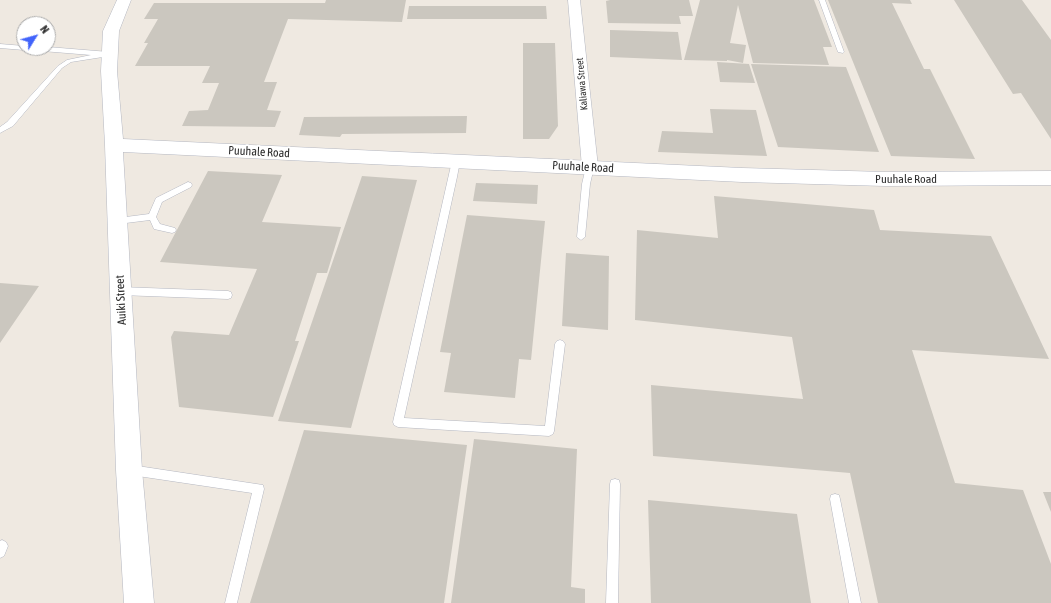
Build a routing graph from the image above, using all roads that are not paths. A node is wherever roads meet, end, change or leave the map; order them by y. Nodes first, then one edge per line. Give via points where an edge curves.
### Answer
1 (124, 0) edge
2 (574, 0) edge
3 (822, 0) edge
4 (0, 46) edge
5 (16, 47) edge
6 (56, 50) edge
7 (842, 52) dead end
8 (109, 54) junction
9 (0, 131) edge
10 (114, 145) junction
11 (456, 161) junction
12 (590, 167) junction
13 (1051, 178) edge
14 (188, 185) dead end
15 (152, 217) junction
16 (118, 221) junction
17 (172, 230) dead end
18 (581, 237) dead end
19 (120, 291) junction
20 (228, 295) dead end
21 (560, 344) dead end
22 (129, 470) junction
23 (615, 484) dead end
24 (835, 499) dead end
25 (139, 603) edge
26 (231, 603) edge
27 (612, 603) edge
28 (855, 603) edge

1 - 8 street, Auiki Street via 111,31
2 - 12 street, Kaliawa Street
3 - 7 lane
4 - 5 lane
6 - 8 lane
8 - 9 lane via 69,61 60,67 10,124
8 - 10 street, Auiki Street
10 - 11 street, Puuhale Road
10 - 16 street, Auiki Street
11 - 12 street, Puuhale Road
11 - 21 lane via 398,422 549,431
12 - 13 street, Puuhale Road via 885,179
12 - 18 lane
14 - 15 lane via 159,200
15 - 16 lane
15 - 17 lane via 157,227
16 - 19 street, Auiki Street
19 - 20 lane
19 - 22 street, Auiki Street
22 - 25 street, Auiki Street
22 - 26 lane via 259,490
23 - 27 lane
24 - 28 lane

